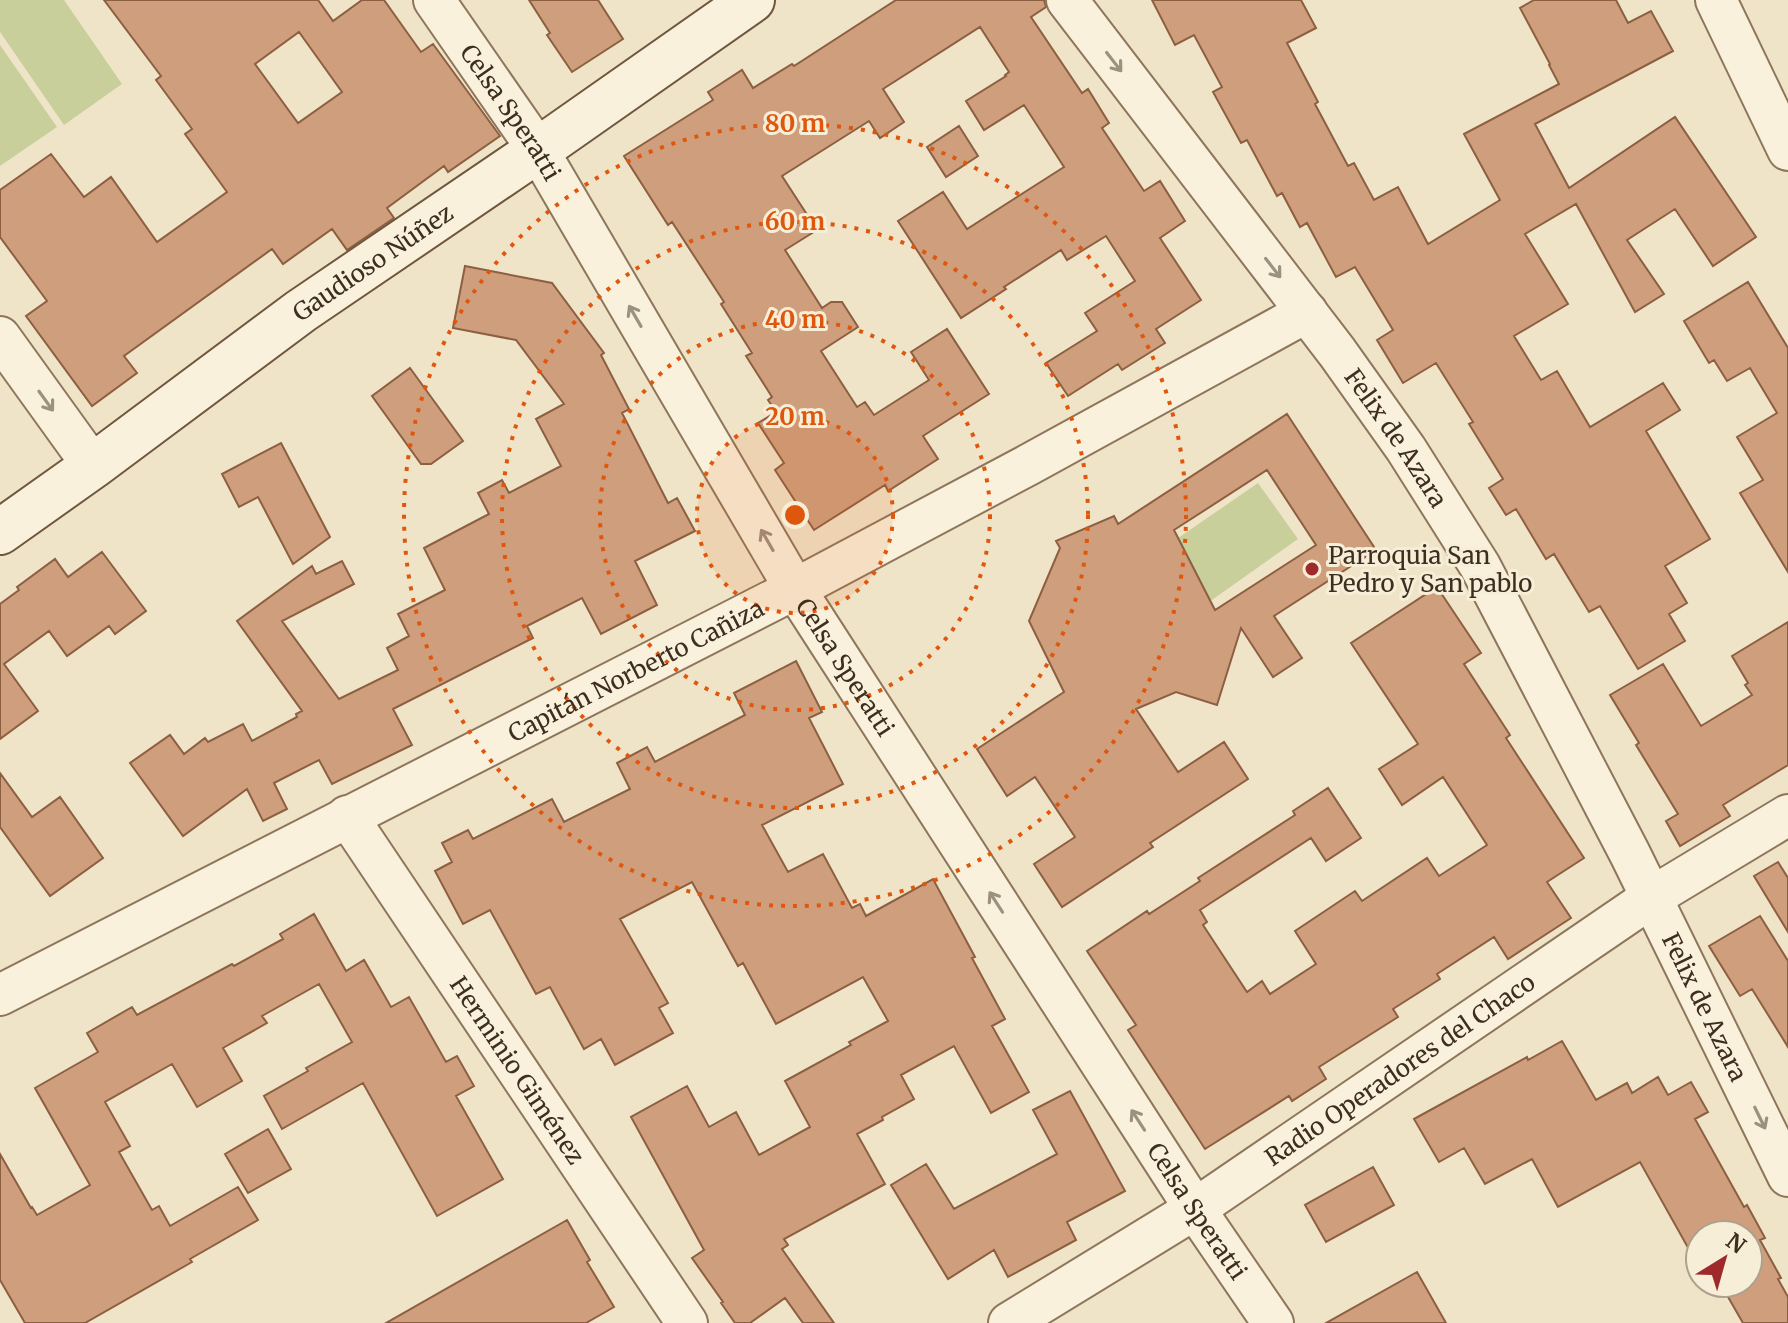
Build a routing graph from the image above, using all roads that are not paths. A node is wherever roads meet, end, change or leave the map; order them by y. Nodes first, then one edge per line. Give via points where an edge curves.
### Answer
1 (434, 0) edge
2 (752, 0) edge
3 (1067, 0) edge
4 (1716, 0) edge
5 (538, 150) junction
6 (1788, 150) edge
7 (1307, 312) junction
8 (0, 337) edge
9 (93, 466) junction
10 (0, 532) edge
11 (795, 589) junction
12 (1788, 815) edge
13 (347, 816) junction
14 (1652, 897) junction
15 (0, 995) edge
16 (1788, 1176) edge
17 (1195, 1209) junction
18 (687, 1323) edge
19 (1009, 1323) edge
20 (1273, 1323) edge

1 - 5 street, Celsa Speratti
2 - 5 street, Gaudioso Núñez
3 -> 7 street, Felix de Azara
4 - 6 street
5 - 9 street, Gaudioso Núñez via 301,311
11 -> 5 street, Celsa Speratti
7 - 11 street, Capitán Norberto Cañiza
7 - 14 street, Felix de Azara via 1406,449 1480,566
8 -> 9 street
9 - 10 street, Gaudioso Núñez
11 - 13 street, Capitán Norberto Cañiza
17 -> 11 street, Celsa Speratti
12 - 14 street, Radio Operadores del Chaco
13 - 15 street, Capitán Norberto Cañiza
13 - 18 street, Herminio Giménez
14 -> 16 street, Felix de Azara
14 - 17 street, Radio Operadores del Chaco
17 - 19 street, Radio Operadores del Chaco
17 - 20 street, Celsa Speratti

